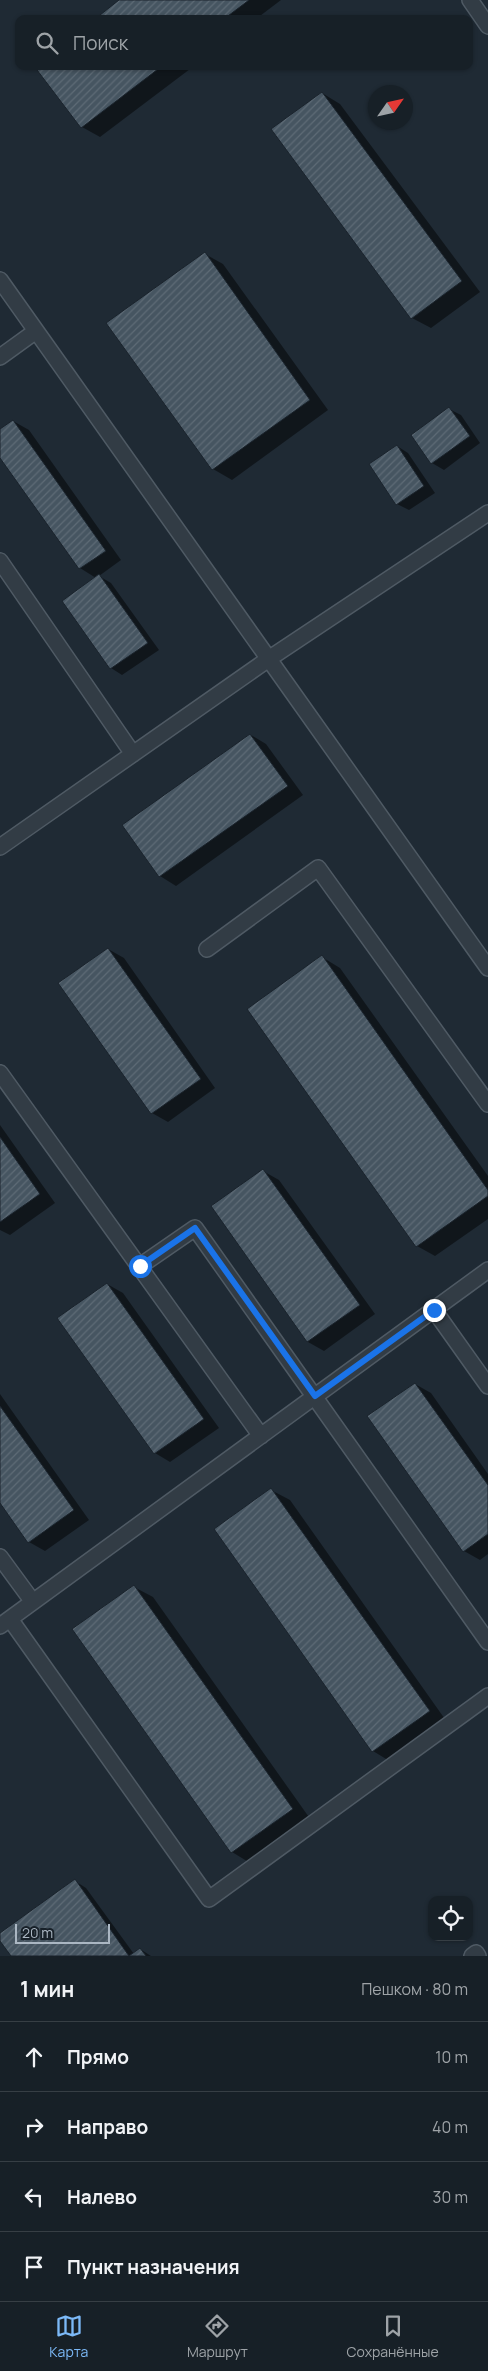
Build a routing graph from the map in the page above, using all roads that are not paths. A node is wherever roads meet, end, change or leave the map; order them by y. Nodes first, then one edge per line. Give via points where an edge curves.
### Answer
1 (470, 0) edge
2 (488, 26) edge
3 (0, 280) edge
4 (36, 331) junction
5 (0, 357) edge
6 (488, 513) edge
7 (0, 561) edge
8 (270, 658) junction
9 (133, 754) junction
10 (0, 847) edge
11 (207, 949) dead end
12 (488, 968) edge
13 (0, 1073) edge
14 (488, 1104) edge
15 (140, 1266) junction
16 (488, 1270) edge
17 (434, 1310) junction
18 (488, 1386) edge
19 (315, 1396) junction
20 (261, 1436) junction
21 (0, 1557) edge
22 (33, 1602) junction
23 (5, 1622) edge
24 (488, 1642) edge
25 (488, 1696) edge
26 (472, 1956) edge
27 (478, 1956) edge

1 - 2 lane
3 - 4 lane
4 - 5 lane
4 - 8 lane
6 - 8 lane
7 - 9 lane
8 - 9 lane
8 - 12 lane
9 - 10 lane
11 - 14 lane via 318,868
13 - 15 lane
15 - 19 lane via 195,1228
15 - 20 lane
16 - 17 lane
17 - 18 lane
17 - 19 lane
19 - 20 lane
19 - 24 lane
20 - 22 lane
21 - 22 lane
22 - 23 lane
23 - 25 lane via 209,1899
26 - 27 lane

